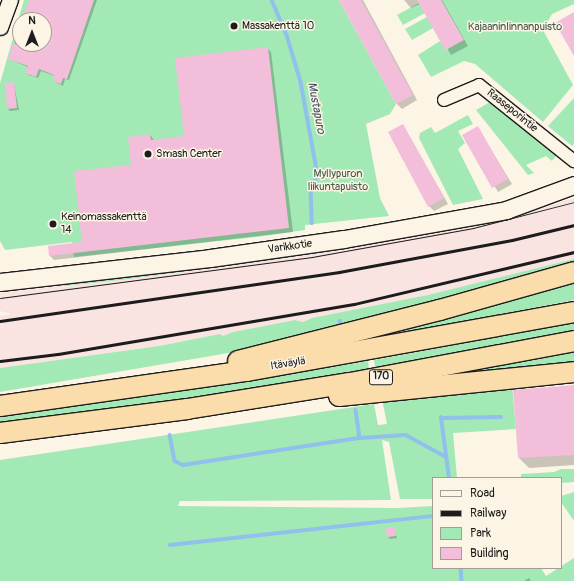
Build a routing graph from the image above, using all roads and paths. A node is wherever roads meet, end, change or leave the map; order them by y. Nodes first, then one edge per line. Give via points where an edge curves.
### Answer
1 (10, 0) edge
2 (0, 27) edge
3 (444, 100) dead end
4 (574, 161) edge
5 (574, 185) edge
6 (574, 272) edge
7 (0, 282) edge
8 (574, 312) edge
9 (574, 341) edge
10 (574, 372) edge
11 (135, 387) junction
12 (0, 406) edge
13 (187, 409) junction
14 (0, 433) edge

1 - 2 street
3 - 4 street, Raaseporintie via 479,85
5 - 7 main road, Varikkotie via 506,210 350,238 210,258
6 - 11 highway via 440,310
8 - 11 highway, Itäväylä via 346,355
9 - 13 highway, 170
10 - 13 highway
11 - 12 highway, Itäväylä
13 - 14 highway, 170

